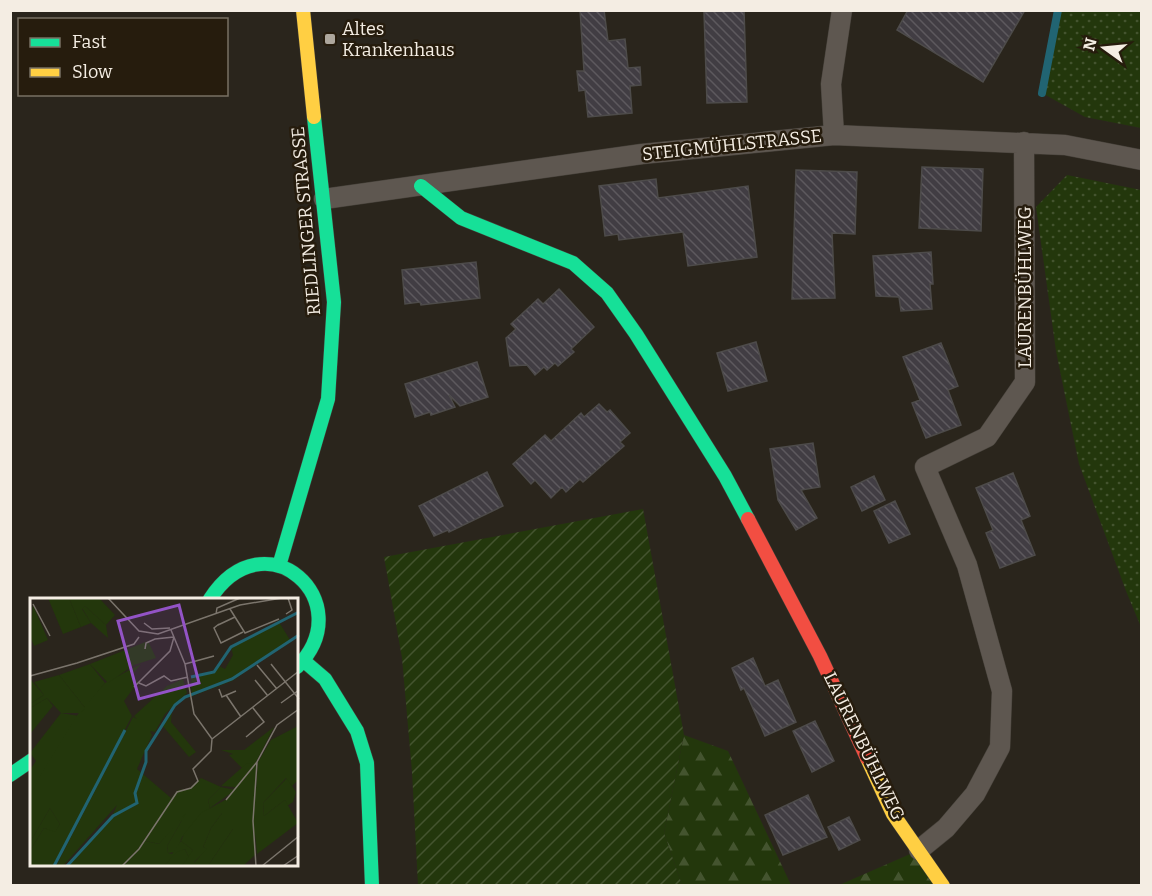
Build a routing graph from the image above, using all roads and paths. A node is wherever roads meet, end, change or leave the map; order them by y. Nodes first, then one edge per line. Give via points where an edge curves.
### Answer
1 (303, 10) edge
2 (842, 10) edge
3 (834, 135) junction
4 (1024, 142) junction
5 (1142, 160) edge
6 (421, 186) junction
7 (324, 199) junction
8 (279, 566) junction
9 (210, 598) edge
10 (300, 664) edge
11 (30, 761) edge
12 (10, 775) edge
13 (919, 850) junction
14 (372, 885) edge
15 (943, 885) edge

1 - 7 street, RIEDLINGER STRASSE
2 - 3 street via 831,84
3 - 4 street, STEIGMÜHLSTRASSE
3 - 6 street, STEIGMÜHLSTRASSE via 642,154
4 - 5 street, STEIGMÜHLSTRASSE via 1065,144
4 - 13 street, LAURENBÜHLWEG via 1025,382 987,437 925,467 967,565 1002,691 1000,747 975,794 946,828
6 - 7 street, STEIGMÜHLSTRASSE
6 - 13 street, LAURENBÜHLWEG via 461,218 573,263 607,292 724,476 820,656 893,814
7 - 8 street, RIEDLINGER STRASSE via 334,302 328,399
8 - 9 street via 256,564 235,570 217,584
8 - 10 street via 299,577 314,595 319,618 316,641
10 - 14 street via 325,679 357,731 367,763
11 - 12 street
13 - 15 street

